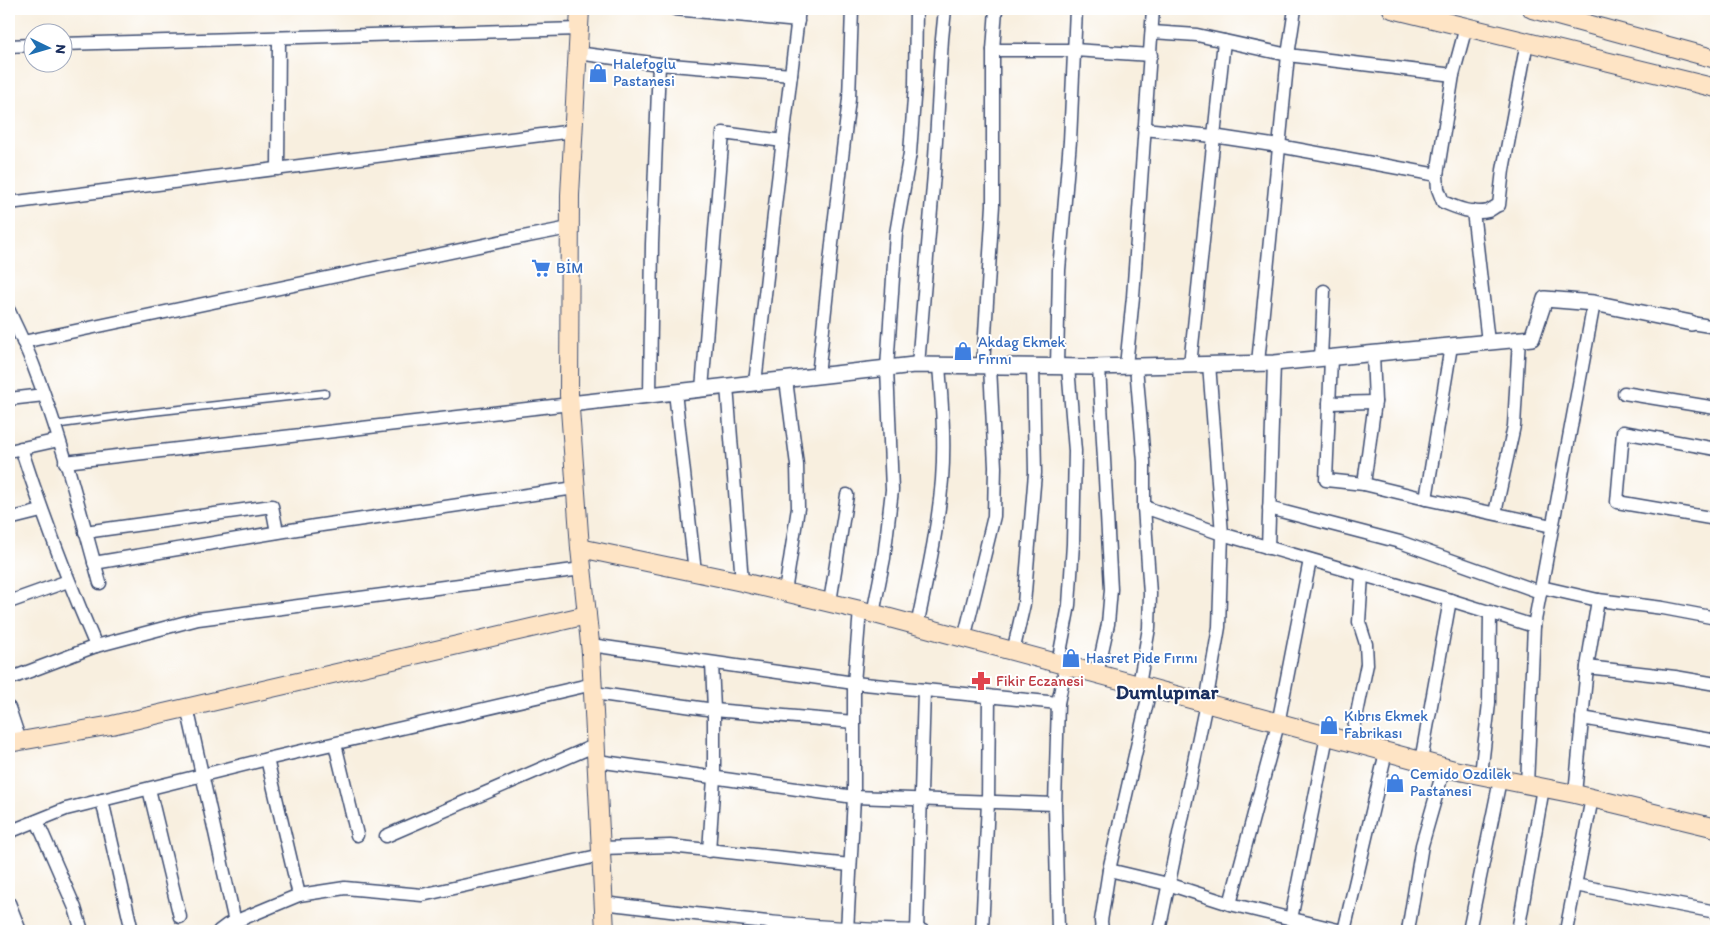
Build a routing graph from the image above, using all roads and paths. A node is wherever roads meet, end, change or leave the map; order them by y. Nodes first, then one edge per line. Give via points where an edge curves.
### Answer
1 (580, 9) edge
2 (675, 9) edge
3 (852, 9) edge
4 (916, 9) edge
5 (945, 9) edge
6 (996, 9) edge
7 (1076, 9) edge
8 (1153, 9) edge
9 (1295, 9) edge
10 (1392, 9) edge
11 (1532, 9) edge
12 (799, 15) edge
13 (1466, 28) junction
14 (579, 29) junction
15 (1152, 32) junction
16 (279, 38) junction
17 (1224, 41) junction
18 (1527, 42) junction
19 (72, 44) edge
20 (22, 45) edge
21 (9, 46) edge
22 (993, 50) junction
23 (1074, 50) junction
24 (577, 53) junction
25 (1151, 55) junction
26 (1288, 55) junction
27 (1716, 59) edge
28 (658, 64) junction
29 (791, 75) junction
30 (1453, 75) junction
31 (1716, 88) edge
32 (1144, 130) junction
33 (573, 131) junction
34 (1213, 136) junction
35 (783, 141) junction
36 (1279, 146) junction
37 (278, 169) junction
38 (1437, 175) junction
39 (9, 203) edge
40 (1473, 211) junction
41 (570, 228) junction
42 (1324, 291) dead end
43 (1594, 303) junction
44 (9, 311) edge
45 (1691, 323) joint
46 (1716, 327) edge
47 (17, 338) edge
48 (1519, 338) junction
49 (1488, 342) junction
50 (1451, 346) junction
51 (1373, 354) junction
52 (1326, 358) junction
53 (1258, 363) junction
54 (1274, 363) junction
55 (1209, 364) junction
56 (918, 365) junction
57 (1190, 365) junction
58 (939, 366) junction
59 (987, 366) junction
60 (1032, 366) junction
61 (1062, 366) junction
62 (1131, 366) junction
63 (1099, 367) junction
64 (887, 368) junction
65 (818, 376) junction
66 (786, 380) junction
67 (755, 383) junction
68 (727, 386) junction
69 (702, 389) junction
70 (675, 392) junction
71 (326, 393) dead end
72 (1624, 393) dead end
73 (44, 395) junction
74 (650, 395) junction
75 (9, 400) edge
76 (1375, 402) junction
77 (1329, 403) junction
78 (570, 404) junction
79 (1716, 408) edge
80 (54, 425) junction
81 (59, 440) junction
82 (15, 449) edge
83 (1716, 449) edge
84 (65, 462) junction
85 (1364, 484) junction
86 (576, 488) junction
87 (847, 495) dead end
88 (1426, 499) junction
89 (1144, 507) junction
90 (1269, 508) junction
91 (41, 511) junction
92 (1495, 512) junction
93 (9, 519) edge
94 (1716, 519) edge
95 (1552, 526) junction
96 (85, 532) junction
97 (277, 532) junction
98 (1222, 534) junction
99 (580, 548) junction
100 (1268, 548) junction
101 (1310, 560) junction
102 (94, 563) junction
103 (582, 569) junction
104 (695, 572) junction
105 (1362, 575) junction
106 (68, 581) junction
107 (742, 582) junction
108 (100, 583) dead end
109 (1540, 590) junction
110 (785, 592) junction
111 (1450, 600) junction
112 (1598, 600) junction
113 (9, 602) edge
114 (830, 602) junction
115 (867, 612) junction
116 (1490, 612) junction
117 (587, 615) junction
118 (1716, 618) edge
119 (917, 626) junction
120 (1534, 626) junction
121 (964, 639) junction
122 (590, 645) junction
123 (96, 646) junction
124 (1013, 652) junction
125 (712, 663) junction
126 (1062, 664) junction
127 (1587, 667) junction
128 (1097, 674) junction
129 (9, 679) edge
130 (854, 683) junction
131 (1716, 684) edge
132 (1145, 687) junction
133 (593, 689) junction
134 (924, 690) junction
135 (990, 696) junction
136 (1058, 702) junction
137 (1206, 703) junction
138 (187, 707) junction
139 (9, 708) edge
140 (714, 710) junction
141 (1582, 718) junction
142 (854, 722) junction
143 (1278, 724) junction
144 (1327, 736) junction
145 (1716, 741) edge
146 (14, 742) edge
147 (1351, 742) junction
148 (335, 744) junction
149 (1386, 752) junction
150 (597, 753) junction
151 (266, 759) junction
152 (1421, 761) junction
153 (1444, 768) junction
154 (1481, 775) junction
155 (202, 776) junction
156 (714, 778) junction
157 (1500, 780) junction
158 (1535, 786) junction
159 (149, 789) junction
160 (1584, 796) junction
161 (854, 797) junction
162 (921, 799) junction
163 (102, 800) junction
164 (988, 802) junction
165 (1055, 804) junction
166 (37, 821) junction
167 (1716, 828) edge
168 (9, 832) edge
169 (357, 835) dead end
170 (386, 836) dead end
171 (709, 851) junction
172 (601, 852) junction
173 (850, 865) junction
174 (1109, 870) junction
175 (1168, 884) junction
176 (1575, 885) junction
177 (299, 895) junction
178 (9, 903) edge
179 (604, 903) junction
180 (1230, 904) junction
181 (1716, 912) edge
182 (180, 917) dead end
183 (235, 922) junction
184 (1298, 924) edge
185 (848, 930) edge
186 (20, 931) edge
187 (82, 931) edge
188 (132, 931) edge
189 (219, 931) edge
190 (604, 931) edge
191 (917, 931) edge
192 (923, 931) edge
193 (982, 931) edge
194 (1058, 931) edge
195 (1102, 931) edge
196 (1160, 931) edge
197 (1343, 931) edge
198 (1408, 931) edge
199 (1469, 931) edge
200 (1518, 931) edge
201 (1566, 931) edge

1 - 14 main road
2 - 12 street
3 - 65 street via 849,99
4 - 64 street via 916,84 910,153 896,233
5 - 56 street
6 - 22 street
7 - 23 street
8 - 15 street
9 - 26 street
10 - 13 main road
11 - 27 main road
12 - 29 street
13 - 18 main road
13 - 30 street
14 - 16 street
14 - 24 main road
15 - 17 street via 1197,35
15 - 25 street
16 - 19 street
16 - 37 street
17 - 26 street
17 - 34 street
18 - 31 main road
18 - 40 street via 1502,170 1499,205 1488,211
20 - 21 street
22 - 23 street
22 - 59 street via 993,205
23 - 25 street
23 - 61 street via 1059,270
24 - 28 street
24 - 33 main road
25 - 32 street
26 - 30 street
26 - 36 street
28 - 29 street
28 - 74 street
29 - 35 street
30 - 38 street
32 - 34 street
32 - 62 street
33 - 37 street
33 - 41 main road
34 - 36 street
34 - 57 street
35 - 67 street
35 - 69 street via 723,133
36 - 38 street
36 - 53 street
37 - 39 street
38 - 40 street via 1442,202
40 - 49 street
41 - 47 street
41 - 78 main road
42 - 52 street
43 - 45 street
43 - 48 street via 1544,299 1532,338
43 - 95 street
44 - 47 street
45 - 46 street
47 - 73 street via 35,370
48 - 49 street
48 - 92 street via 1514,426
49 - 50 street
50 - 51 street
50 - 88 street
51 - 52 street
51 - 76 street
52 - 54 street
52 - 77 street
53 - 54 street
53 - 55 street
54 - 90 street
55 - 57 street
55 - 98 street
56 - 58 street
56 - 64 street
57 - 62 street
58 - 59 street
58 - 119 street via 942,479 934,546
59 - 60 street
59 - 121 street via 995,466 994,516
60 - 61 street
60 - 124 street via 1035,473 1024,604
61 - 63 street
61 - 126 street via 1075,451 1073,544
62 - 63 street
62 - 89 street via 1144,462
63 - 128 street via 1111,589 1108,624
64 - 65 street
64 - 115 street via 892,490 884,558
65 - 66 street
66 - 67 street
66 - 110 street via 797,465 798,508
67 - 68 street
68 - 69 street
68 - 107 street
69 - 70 street
70 - 74 street
70 - 104 street
71 - 80 lane
72 - 79 street
73 - 75 street
73 - 80 street
74 - 78 street
76 - 77 street
76 - 85 street
77 - 85 street via 1326,480
78 - 84 street
78 - 86 main road
80 - 81 street
81 - 82 street
81 - 84 street
82 - 91 street
83 - 94 street via 1623,432 1617,502
84 - 96 street
85 - 88 street
86 - 97 street
86 - 99 main road
87 - 114 street
88 - 92 street
89 - 98 street
89 - 132 street via 1150,594
90 - 100 street
90 - 109 street via 1400,542
91 - 93 street
91 - 106 street
92 - 95 street
95 - 109 street
96 - 97 street via 272,506
96 - 102 street
97 - 102 street
98 - 100 street
98 - 137 street via 1219,627
99 - 103 main road
99 - 104 main road
100 - 101 street
101 - 105 street
101 - 143 street
102 - 108 street
103 - 117 main road
103 - 123 street via 198,619
104 - 107 main road
105 - 111 street
105 - 147 street via 1359,622 1368,664
106 - 113 street
106 - 123 street
107 - 110 main road
109 - 112 street
109 - 120 street
110 - 114 main road
111 - 116 street
111 - 152 street
112 - 118 street
112 - 127 street
114 - 115 main road
115 - 119 main road
115 - 130 street
116 - 120 street
116 - 154 street via 1490,703
117 - 122 main road
117 - 138 main road
119 - 121 main road
120 - 158 street
121 - 124 main road
122 - 125 street
122 - 133 main road
123 - 129 street
124 - 126 main road
125 - 130 street
125 - 140 street
126 - 128 main road
126 - 136 street
127 - 131 street
127 - 141 street
128 - 132 main road
130 - 134 street
130 - 142 street
132 - 137 main road
132 - 174 street
133 - 140 street
133 - 148 street
133 - 150 main road
134 - 135 street
134 - 162 street
135 - 136 street
135 - 164 street
136 - 165 street
137 - 143 main road
137 - 175 street
138 - 146 main road via 112,725
138 - 155 street
139 - 146 street
140 - 142 street
140 - 156 street
141 - 145 street
141 - 160 street
142 - 161 street
143 - 144 main road
143 - 180 street
144 - 147 main road
144 - 184 street
147 - 149 main road
148 - 151 street
148 - 169 street
149 - 152 main road
149 - 197 street
150 - 156 street
150 - 170 street
150 - 172 main road
151 - 155 street
151 - 177 street
152 - 153 main road
153 - 154 main road
153 - 198 street via 1422,845
154 - 157 main road
155 - 159 street
155 - 183 street
156 - 161 street
156 - 171 street
157 - 158 main road
157 - 199 street
158 - 160 main road
158 - 200 street
159 - 163 street
159 - 182 street
160 - 167 main road
160 - 176 street
161 - 162 street
161 - 173 street
162 - 164 street
162 - 191 street
163 - 166 street via 66,809
163 - 188 street
164 - 165 street
164 - 193 street
165 - 194 street
166 - 168 street
166 - 187 street
171 - 172 street via 670,846
171 - 173 street
172 - 177 street via 422,896 346,888
172 - 179 main road
173 - 185 street
174 - 175 street
174 - 195 street
175 - 180 street
175 - 196 street
176 - 181 street
176 - 201 street
177 - 183 street
178 - 186 street
179 - 185 street
179 - 190 main road
180 - 184 street
183 - 189 street
184 - 197 street
185 - 191 street
191 - 192 street

